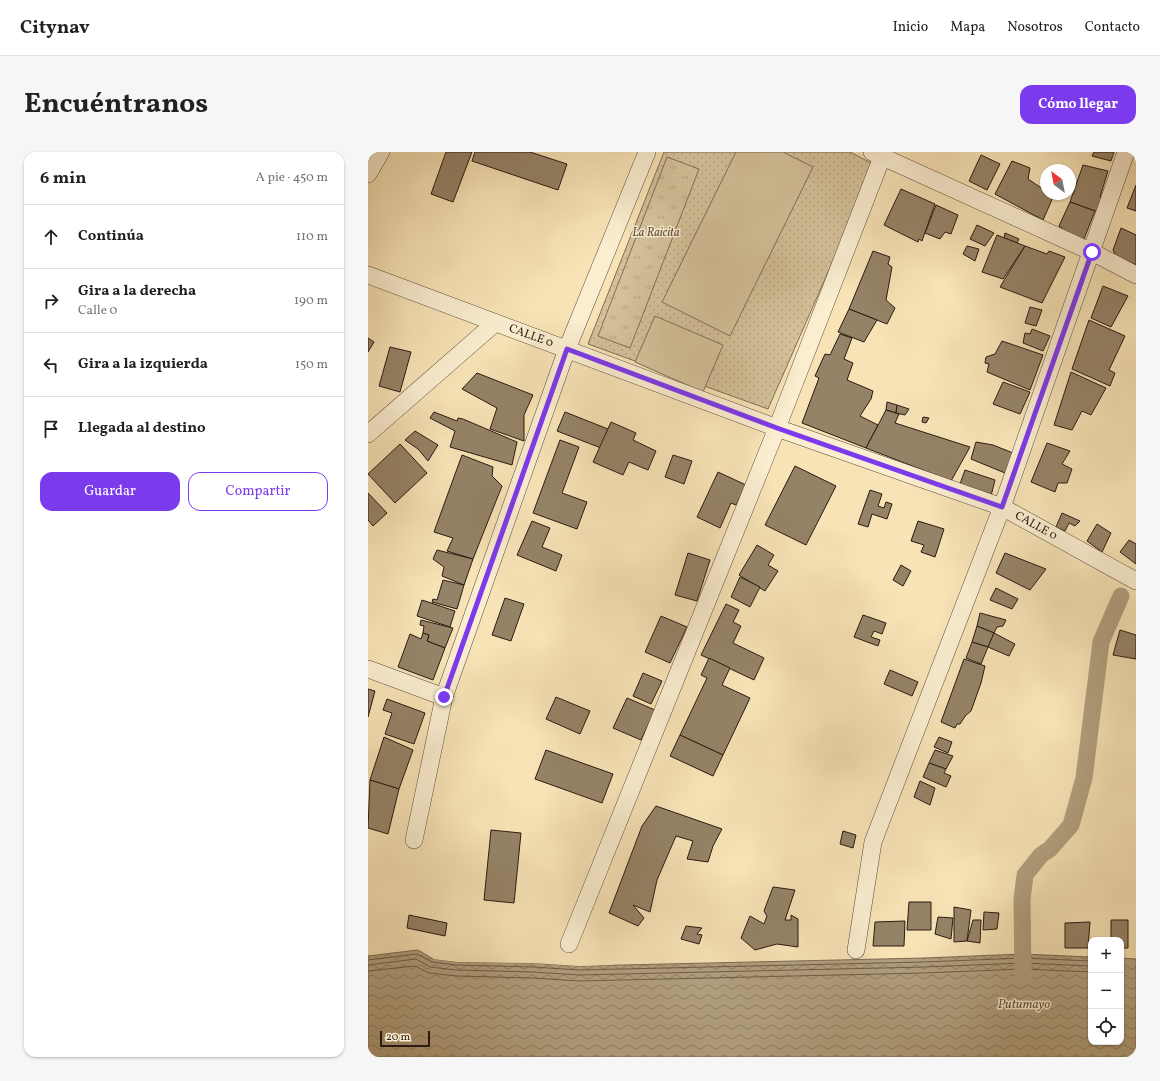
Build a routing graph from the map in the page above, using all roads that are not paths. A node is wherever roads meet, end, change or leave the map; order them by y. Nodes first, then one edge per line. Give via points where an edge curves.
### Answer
1 (381, 152) edge
2 (647, 152) edge
3 (1126, 152) edge
4 (879, 154) edge
5 (368, 174) edge
6 (1092, 252) junction
7 (368, 275) edge
8 (1136, 275) edge
9 (495, 323) junction
10 (567, 349) junction
11 (777, 428) junction
12 (368, 434) edge
13 (1002, 507) junction
14 (1136, 581) edge
15 (368, 669) edge
16 (444, 697) junction
17 (414, 840) dead end
18 (569, 944) dead end
19 (856, 950) dead end

1 - 5 street
2 - 10 street
3 - 6 street
4 - 6 street
4 - 11 street
6 - 8 street
6 - 13 street
7 - 9 street, CALLE 0
9 - 10 street, CALLE 0
9 - 12 street
10 - 11 street, CALLE 0
10 - 16 street
11 - 13 street, CALLE 0
11 - 18 street
13 - 14 street, CALLE 0
13 - 19 street via 873,842
15 - 16 street
16 - 17 street

